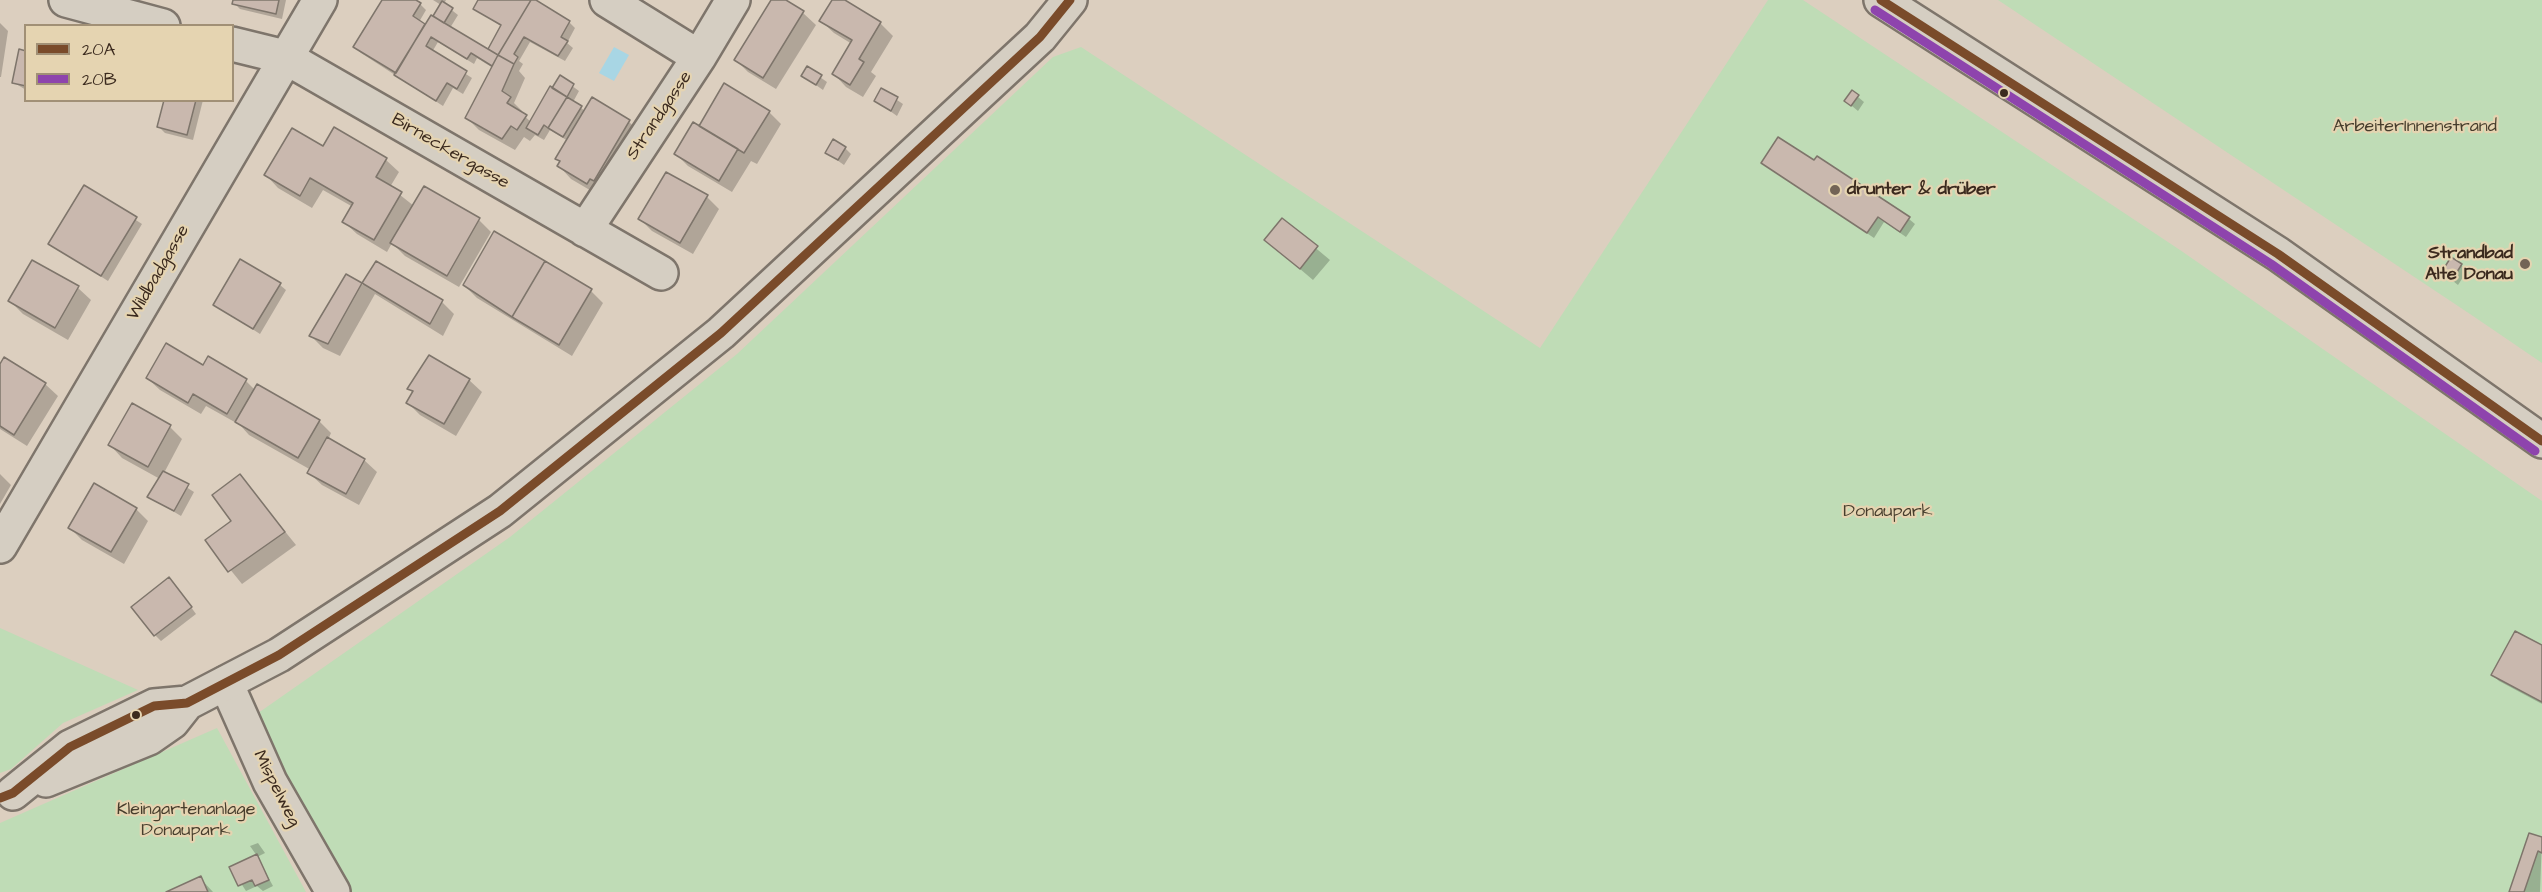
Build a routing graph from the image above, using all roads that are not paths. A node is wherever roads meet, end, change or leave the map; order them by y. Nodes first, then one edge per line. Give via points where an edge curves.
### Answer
1 (66, 0) edge
2 (320, 0) edge
3 (607, 0) edge
4 (733, 0) edge
5 (1070, 0) edge
6 (1881, 0) edge
7 (156, 24) edge
8 (234, 44) edge
9 (285, 57) junction
10 (699, 57) junction
11 (585, 230) junction
12 (661, 273) dead end
13 (2542, 441) edge
14 (0, 546) edge
15 (226, 683) junction
16 (7, 796) edge
17 (333, 892) edge

1 - 7 main road
2 - 9 main road, Wildbadgasse
3 - 10 main road
4 - 10 main road, Strandgasse
5 - 15 main road via 1040,37 694,354 500,511 279,655
6 - 13 main road via 2278,254
8 - 9 main road, Birneckergasse
9 - 11 main road, Birneckergasse
9 - 14 main road, Wildbadgasse
10 - 11 main road, Strandgasse
11 - 12 main road, Birneckergasse
15 - 16 main road via 187,703 172,722 149,738
15 - 17 main road, Mispelweg via 270,782

